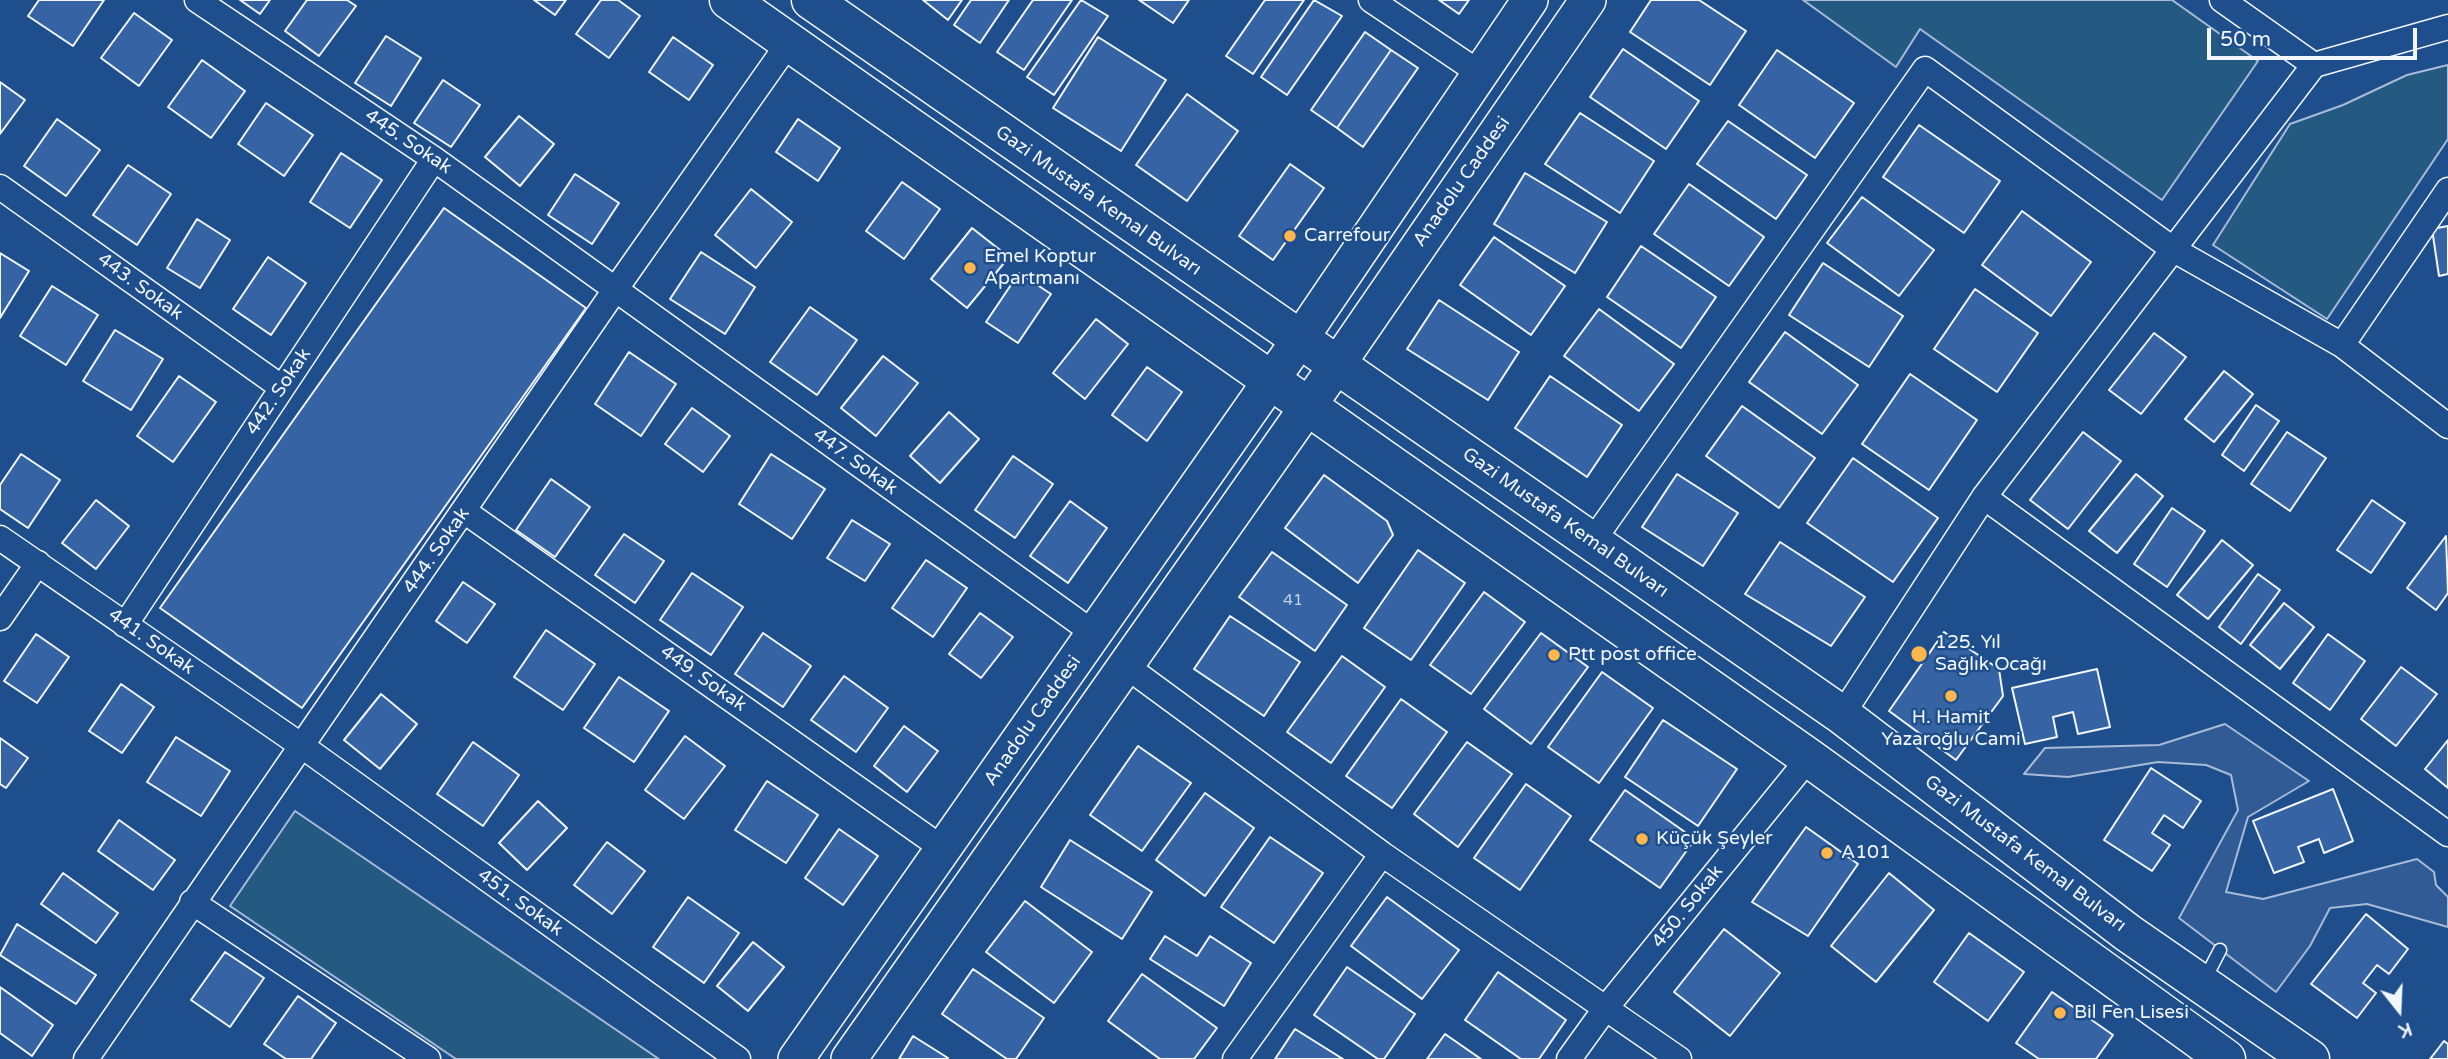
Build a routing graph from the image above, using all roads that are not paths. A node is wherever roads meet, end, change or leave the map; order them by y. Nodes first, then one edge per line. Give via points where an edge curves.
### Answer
1 (197, 0) edge
2 (729, 0) edge
3 (810, 0) edge
4 (1370, 0) edge
5 (1530, 0) edge
6 (1588, 0) edge
7 (2222, 0) edge
8 (2448, 27) edge
9 (788, 44) junction
10 (2314, 65) junction
11 (1478, 72) junction
12 (435, 159) junction
13 (0, 187) edge
14 (2448, 190) edge
15 (2174, 250) junction
16 (615, 290) junction
17 (1300, 339) junction
18 (2342, 345) junction
19 (1337, 365) junction
20 (1270, 382) junction
21 (281, 387) junction
22 (1307, 408) junction
23 (2448, 426) edge
24 (1984, 497) junction
25 (464, 511) junction
26 (0, 538) edge
27 (1592, 541) junction
28 (38, 564) junction
29 (0, 618) edge
30 (125, 625) junction
31 (1095, 634) junction
32 (1126, 666) junction
33 (1842, 715) junction
34 (302, 747) junction
35 (1809, 758) junction
36 (2448, 834) edge
37 (942, 848) junction
38 (1382, 855) junction
39 (192, 902) junction
40 (2220, 950) dead end
41 (2203, 985) junction
42 (1605, 1009) junction
43 (86, 1059) edge
44 (428, 1059) edge
45 (738, 1059) edge
46 (796, 1059) edge
47 (849, 1059) edge
48 (1235, 1059) edge
49 (1569, 1059) edge
50 (1679, 1059) edge
51 (2226, 1059) edge
52 (2309, 1059) edge

1 - 12 street, 445. Sokak
2 - 9 main road
3 - 17 main road, Gazi Mustafa Kemal Bulvarı
4 - 11 street
5 - 11 main road
6 - 19 main road, Anadolu Caddesi
7 - 10 street
8 - 10 street
9 - 16 street, 444. Sokak
9 - 20 main road
10 - 15 street
11 - 17 main road
12 - 16 street, 445. Sokak
12 - 21 street, 442. Sokak
13 - 21 street, 443. Sokak
14 - 18 street
15 - 18 street
15 - 24 street
15 - 27 street via 1924,69
16 - 25 street, 444. Sokak
16 - 31 street, 447. Sokak
17 - 19 main road, Gazi Mustafa Kemal Bulvarı
17 - 20 main road, Anadolu Caddesi
18 - 23 street
19 - 22 main road, Anadolu Caddesi
19 - 27 main road, Gazi Mustafa Kemal Bulvarı
20 - 22 main road
20 - 31 main road, Anadolu Caddesi
21 - 30 street, 442. Sokak
22 - 32 main road
22 - 35 main road
24 - 33 street
24 - 36 street
25 - 34 street, 444. Sokak
25 - 37 street, 449. Sokak
26 - 28 street, 441. Sokak
27 - 33 main road, Gazi Mustafa Kemal Bulvarı
28 - 29 street
28 - 30 street, 441. Sokak
30 - 34 street, 441. Sokak
31 - 37 main road, Anadolu Caddesi
32 - 38 street
32 - 47 main road
33 - 41 main road, Gazi Mustafa Kemal Bulvarı
34 - 39 street, 444. Sokak
34 - 45 street, 451. Sokak
35 - 42 street, 450. Sokak
35 - 51 main road
37 - 46 main road, Anadolu Caddesi
38 - 42 street
38 - 48 street
39 - 43 street, 444. Sokak
39 - 44 street
40 - 41 lane
41 - 52 main road, Gazi Mustafa Kemal Bulvarı
42 - 49 street, 450. Sokak
42 - 50 street

